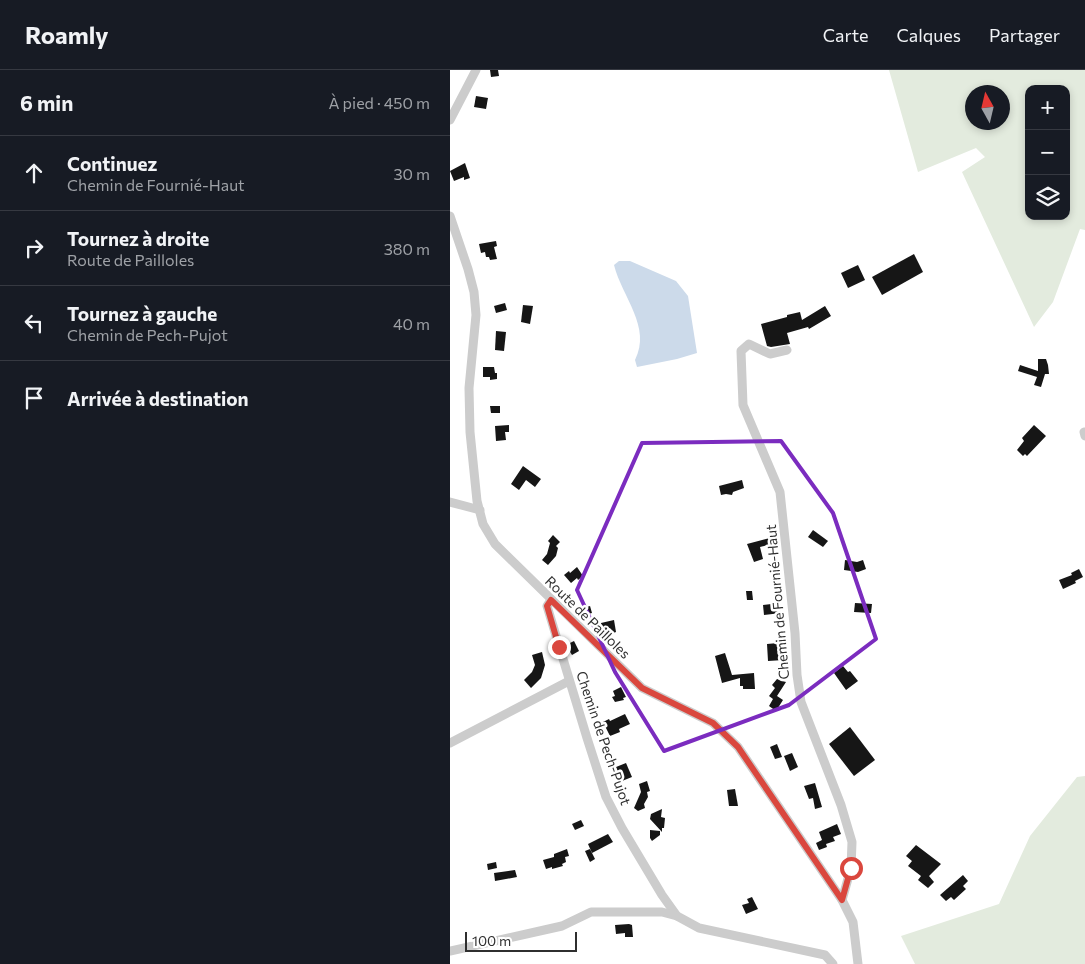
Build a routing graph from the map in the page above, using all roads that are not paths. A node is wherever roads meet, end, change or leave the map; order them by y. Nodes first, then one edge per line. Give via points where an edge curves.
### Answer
1 (476, 70) edge
2 (450, 120) edge
3 (450, 216) edge
4 (787, 350) dead end
5 (450, 502) edge
6 (480, 510) junction
7 (551, 600) junction
8 (570, 681) junction
9 (450, 743) edge
10 (842, 900) junction
11 (677, 916) junction
12 (450, 951) edge
13 (833, 964) edge
14 (858, 964) edge

1 - 2 street
3 - 6 street, Route de Pailloles via 474,292 476,315 469,388 470,432
4 - 10 street, Chemin de Fournié-Haut via 770,354 749,344 741,351 743,405 780,492 801,702 852,842 851,868
5 - 6 street
6 - 7 street, Route de Pailloles via 495,544
7 - 8 street, Chemin de Pech-Pujot via 547,606
7 - 10 street, Route de Pailloles via 642,688 713,723 738,747
8 - 9 street
8 - 11 street, Chemin de Pech-Pujot via 606,797
10 - 14 street, Route de Pailloles via 853,922
11 - 12 street via 662,912 591,912 562,926
11 - 13 street, Chemin de Pech-Pujot via 700,928 825,955

